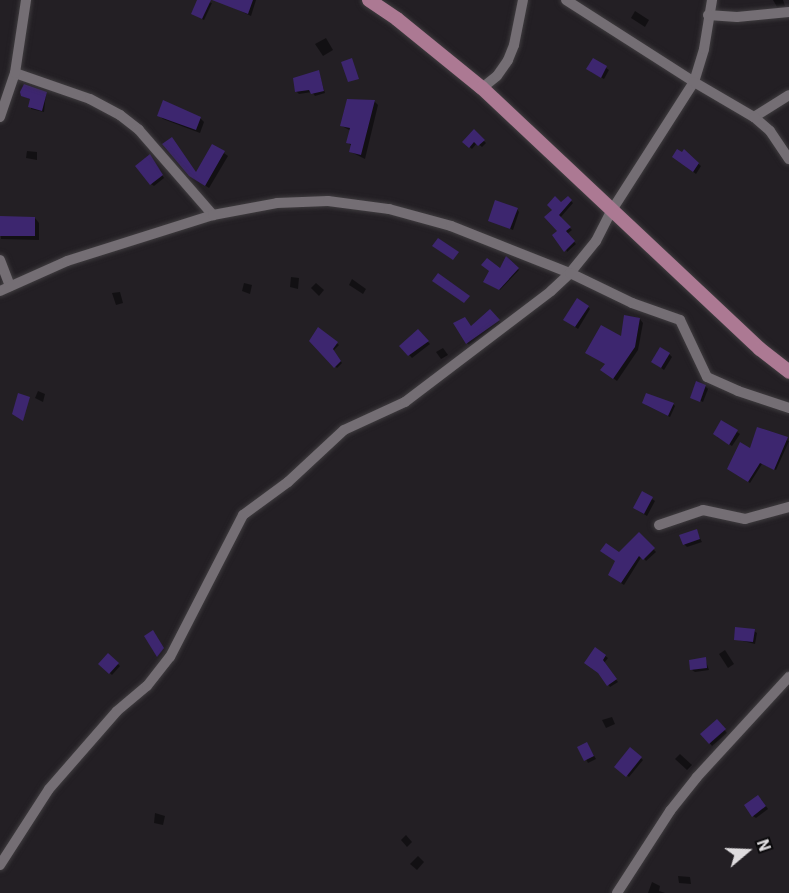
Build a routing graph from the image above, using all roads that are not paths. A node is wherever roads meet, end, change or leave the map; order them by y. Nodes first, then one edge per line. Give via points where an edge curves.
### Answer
1 (26, 0) edge
2 (369, 0) edge
3 (523, 0) edge
4 (566, 0) edge
5 (712, 0) edge
6 (789, 12) edge
7 (708, 15) junction
8 (15, 73) junction
9 (694, 82) junction
10 (482, 88) junction
11 (789, 94) edge
12 (0, 117) edge
13 (754, 117) junction
14 (789, 159) edge
15 (612, 210) junction
16 (213, 215) junction
17 (0, 260) edge
18 (570, 273) junction
19 (5, 288) edge
20 (789, 372) edge
21 (789, 408) edge
22 (789, 507) edge
23 (659, 525) dead end
24 (789, 677) edge
25 (0, 865) edge
26 (617, 893) edge

1 - 8 street
2 - 10 main road
3 - 10 street via 508,60
4 - 9 street
5 - 7 street
6 - 7 street via 737,17
7 - 9 street via 704,49
8 - 12 street
8 - 16 street via 90,99 120,116 147,138
9 - 13 street
9 - 15 street
10 - 15 main road
11 - 13 street
13 - 14 street via 770,131
15 - 18 street via 596,242
15 - 20 main road
16 - 18 street via 277,203 328,201 389,209 451,226
16 - 19 street via 67,261
17 - 19 street
18 - 21 street via 632,303 680,320 707,377
18 - 25 street via 405,402 344,430 288,482 243,514 170,657 49,789
22 - 23 street via 745,519 703,510
24 - 26 street via 697,777

